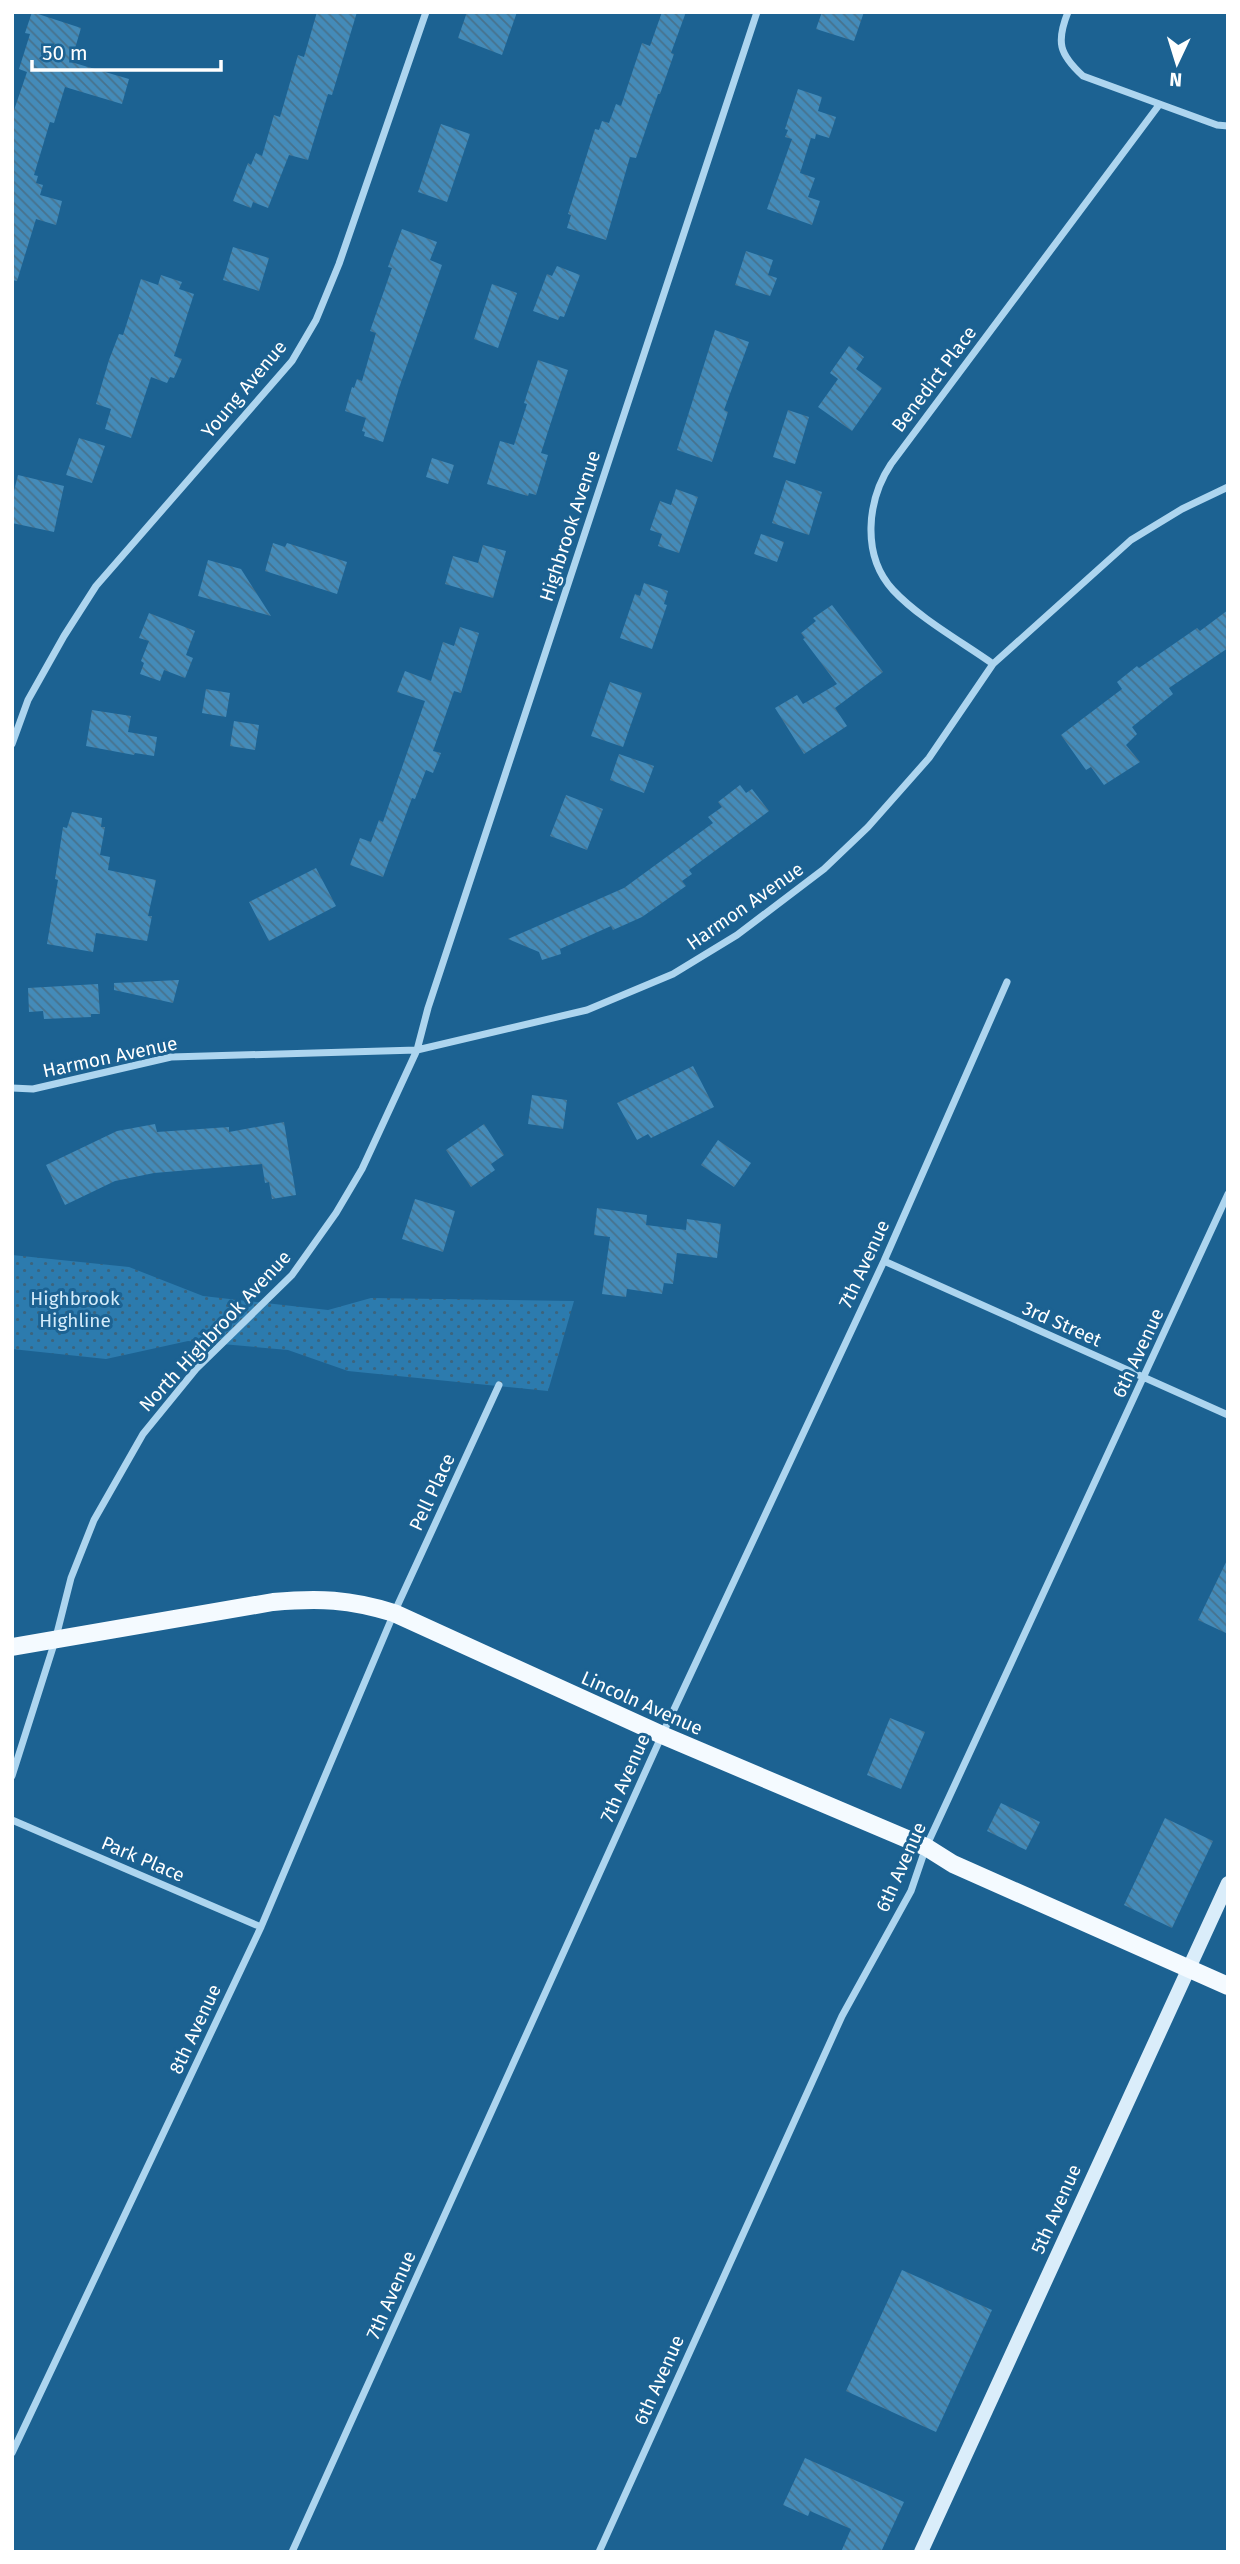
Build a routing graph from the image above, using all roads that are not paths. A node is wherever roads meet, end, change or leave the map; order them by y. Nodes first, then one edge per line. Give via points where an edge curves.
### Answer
1 (426, 12) edge
2 (757, 12) edge
3 (1068, 12) edge
4 (1158, 105) junction
5 (1228, 126) edge
6 (1228, 487) edge
7 (993, 664) junction
8 (12, 744) edge
9 (1007, 982) dead end
10 (417, 1050) junction
11 (12, 1088) edge
12 (1228, 1194) edge
13 (884, 1261) junction
14 (1144, 1379) junction
15 (499, 1385) dead end
16 (1228, 1415) edge
17 (394, 1613) junction
18 (55, 1641) junction
19 (12, 1647) edge
20 (662, 1735) junction
21 (12, 1776) edge
22 (12, 1820) edge
23 (926, 1847) junction
24 (1228, 1883) edge
25 (261, 1927) junction
26 (1189, 1969) junction
27 (1228, 1986) edge
28 (12, 2453) edge
29 (292, 2552) edge
30 (599, 2552) edge
31 (921, 2552) edge

1 - 8 street, Young Avenue via 316,320 292,361 96,586 28,700
2 - 10 street, Highbrook Avenue
3 - 4 street via 1061,48 1069,64 1083,76
4 - 5 street
4 - 7 street, Benedict Place via 891,464 874,503 870,531 876,559 892,589
6 - 7 street, Harmon Avenue via 1131,540
7 - 10 street, Harmon Avenue via 929,758 868,827 824,869 737,935 673,974 587,1010
9 - 13 street, 7th Avenue
10 - 11 street, Harmon Avenue via 171,1057 33,1089
10 - 18 street, North Highbrook Avenue via 362,1169 292,1275 196,1369 143,1434 94,1520 71,1578
12 - 14 street, 6th Avenue
13 - 14 street, 3rd Street
13 - 20 street, 7th Avenue
14 - 16 street, 3rd Street
14 - 23 street, 6th Avenue
15 - 17 street, Pell Place
17 - 18 main road, Lincoln Avenue via 360,1603 313,1598
17 - 20 main road, Lincoln Avenue
17 - 25 street, 8th Avenue
18 - 19 main road, Lincoln Avenue
18 - 21 street, North Highbrook Avenue
20 - 23 main road, Lincoln Avenue
20 - 29 street, 7th Avenue
22 - 25 street, Park Place
23 - 26 main road, Lincoln Avenue via 953,1864
23 - 30 street, 6th Avenue via 911,1891 842,2016
24 - 26 street, 5th Avenue
25 - 28 street, 8th Avenue
26 - 27 main road, Lincoln Avenue
26 - 31 street, 5th Avenue

